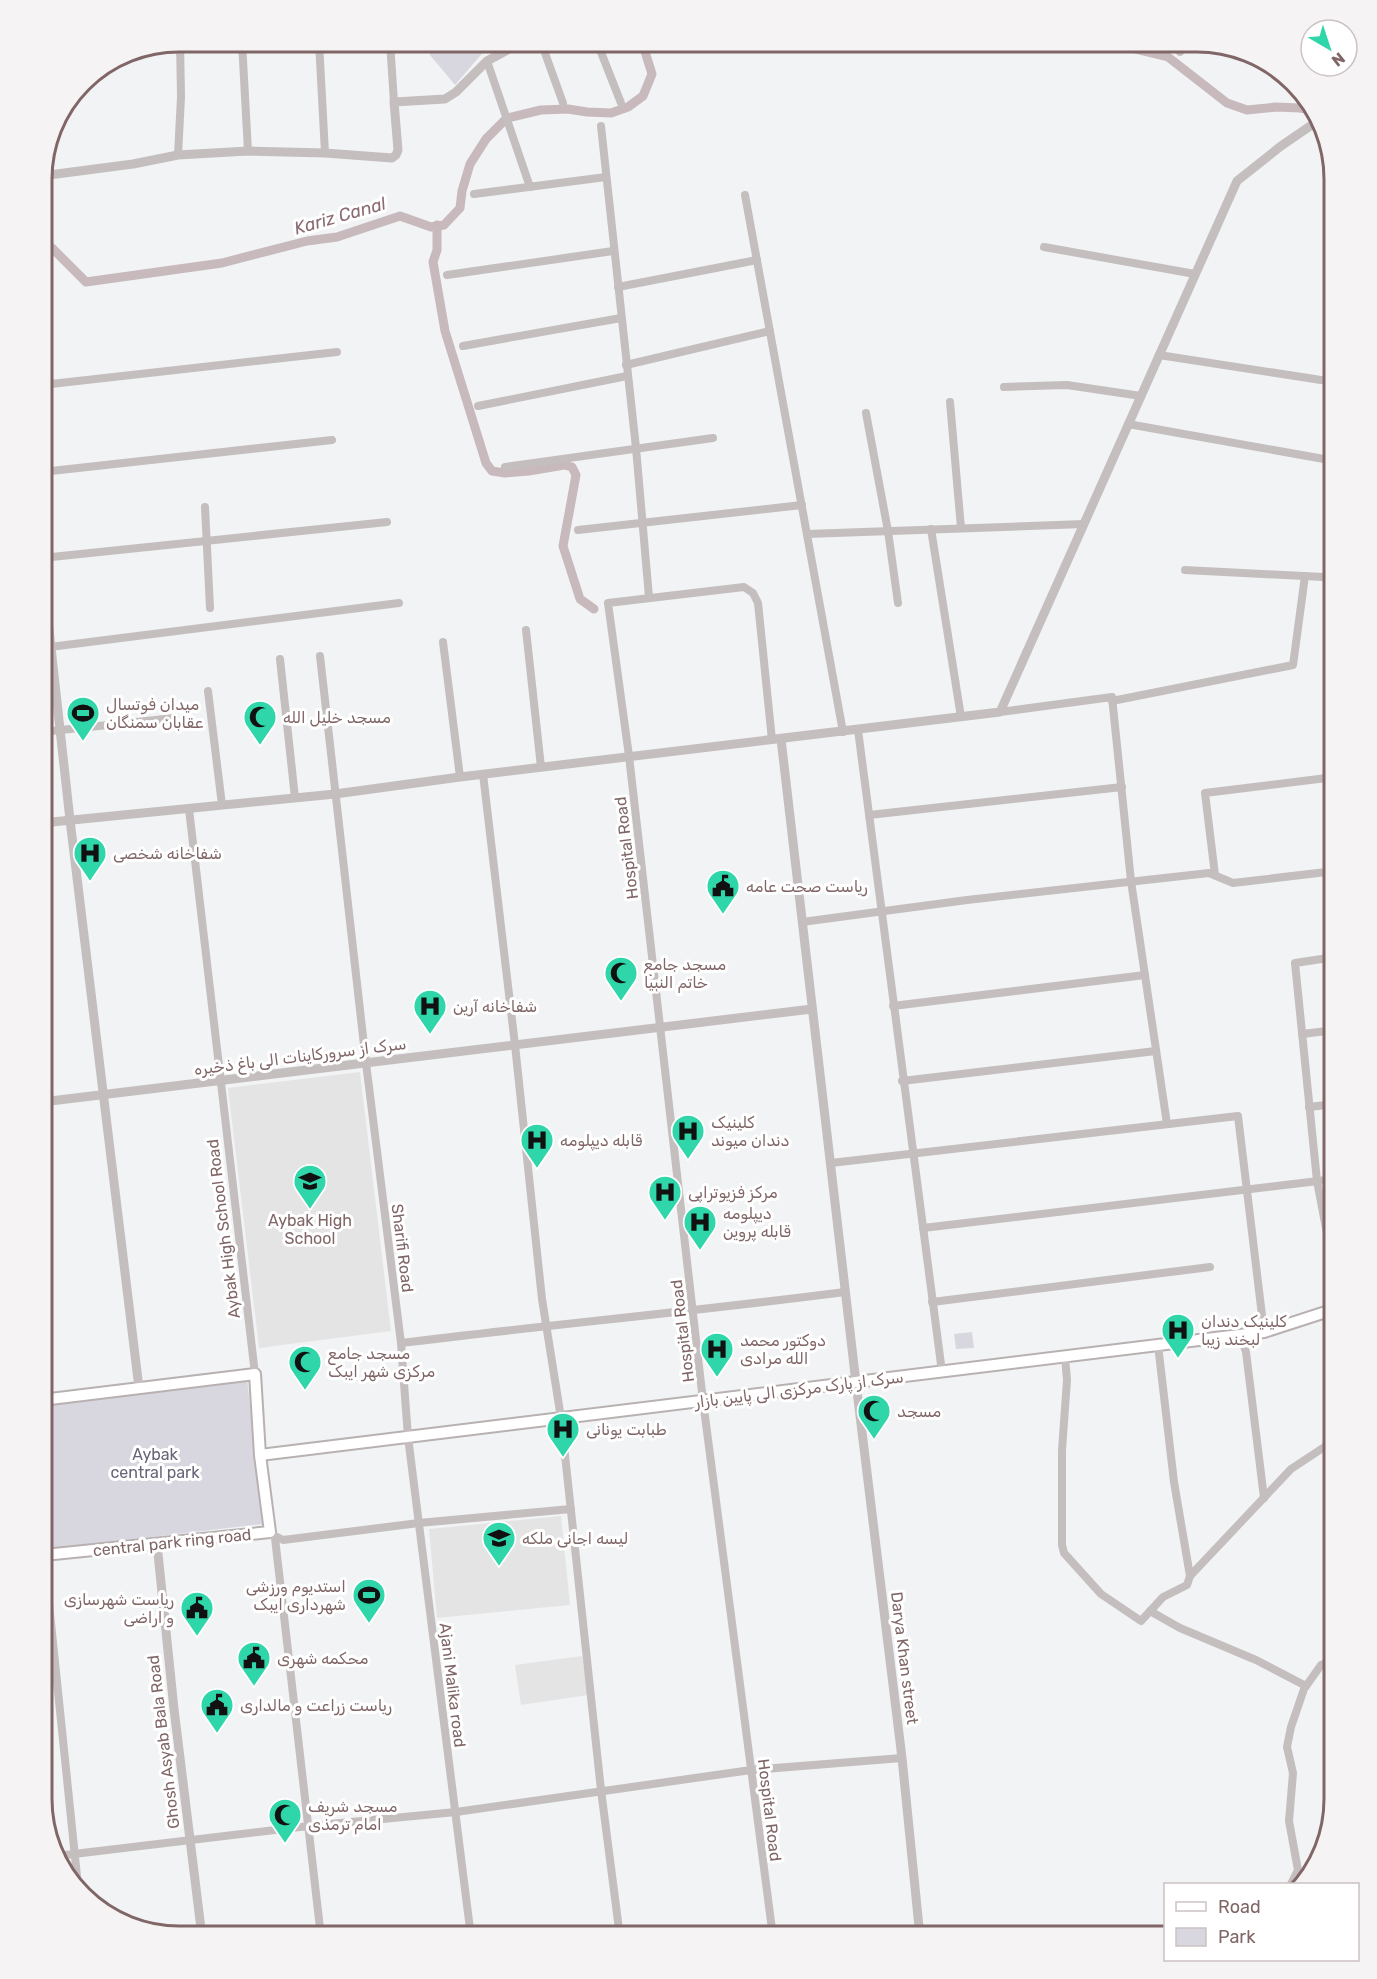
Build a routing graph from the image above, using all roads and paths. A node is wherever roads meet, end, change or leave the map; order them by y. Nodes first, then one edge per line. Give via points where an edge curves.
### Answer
1 (180, 53) edge
2 (243, 53) edge
3 (320, 53) edge
4 (391, 53) edge
5 (502, 53) edge
6 (545, 53) edge
7 (601, 53) edge
8 (487, 61) junction
9 (394, 102) junction
10 (563, 103) dead end
11 (621, 103) dead end
12 (1312, 125) edge
13 (601, 126) dead end
14 (248, 151) junction
15 (325, 153) junction
16 (177, 155) junction
17 (53, 173) edge
18 (606, 177) junction
19 (530, 187) junction
20 (474, 194) dead end
21 (746, 195) dead end
22 (1044, 247) dead end
23 (614, 251) junction
24 (757, 260) junction
25 (1195, 274) junction
26 (447, 275) dead end
27 (618, 287) junction
28 (621, 318) junction
29 (770, 331) junction
30 (462, 346) dead end
31 (337, 352) dead end
32 (1159, 355) junction
33 (626, 365) junction
34 (627, 376) junction
35 (1321, 380) dead end
36 (53, 384) edge
37 (1004, 387) dead end
38 (1141, 396) junction
39 (950, 402) dead end
40 (478, 405) dead end
41 (866, 413) dead end
42 (1128, 424) junction
43 (713, 438) dead end
44 (332, 440) dead end
45 (636, 448) junction
46 (1324, 459) edge
47 (505, 467) dead end
48 (53, 471) edge
49 (802, 505) junction
50 (205, 507) dead end
51 (387, 522) dead end
52 (642, 523) junction
53 (1084, 524) junction
54 (961, 528) junction
55 (931, 529) junction
56 (578, 530) dead end
57 (888, 531) junction
58 (807, 534) junction
59 (208, 542) junction
60 (53, 557) edge
61 (1185, 570) dead end
62 (1305, 576) junction
63 (1323, 577) dead end
64 (649, 597) junction
65 (399, 603) dead end
66 (898, 603) dead end
67 (210, 608) dead end
68 (526, 630) dead end
69 (443, 642) dead end
70 (53, 646) edge
71 (320, 656) dead end
72 (280, 659) dead end
73 (53, 683) edge
74 (208, 691) dead end
75 (1113, 701) junction
76 (1000, 712) junction
77 (961, 717) junction
78 (174, 718) dead end
79 (60, 729) junction
80 (53, 730) edge
81 (858, 730) junction
82 (843, 732) junction
83 (777, 740) junction
84 (629, 756) junction
85 (541, 767) junction
86 (483, 774) junction
87 (460, 777) junction
88 (1324, 778) edge
89 (1122, 787) junction
90 (335, 794) junction
91 (295, 798) junction
92 (222, 805) junction
93 (189, 809) junction
94 (869, 815) junction
95 (70, 820) junction
96 (53, 822) edge
97 (1324, 872) edge
98 (1215, 875) junction
99 (1131, 881) junction
100 (882, 912) junction
101 (802, 922) junction
102 (1324, 959) edge
103 (1145, 975) junction
104 (893, 1006) junction
105 (812, 1010) junction
106 (660, 1028) junction
107 (1324, 1031) edge
108 (1302, 1034) junction
109 (515, 1045) junction
110 (1156, 1051) junction
111 (366, 1063) junction
112 (219, 1081) junction
113 (903, 1081) junction
114 (103, 1095) junction
115 (52, 1101) edge
116 (1324, 1105) edge
117 (1309, 1107) junction
118 (1167, 1124) junction
119 (913, 1154) junction
120 (831, 1163) junction
121 (1324, 1180) edge
122 (1317, 1181) junction
123 (1247, 1189) junction
124 (1324, 1218) edge
125 (923, 1228) junction
126 (1210, 1267) dead end
127 (845, 1292) junction
128 (932, 1302) junction
129 (693, 1311) junction
130 (1324, 1313) edge
131 (546, 1325) junction
132 (1264, 1332) junction
133 (1240, 1335) junction
134 (401, 1343) junction
135 (1158, 1345) junction
136 (1065, 1357) junction
137 (942, 1372) junction
138 (255, 1374) junction
139 (856, 1383) junction
140 (139, 1388) junction
141 (52, 1400) edge
142 (704, 1401) junction
143 (561, 1418) junction
144 (408, 1437) junction
145 (1324, 1447) edge
146 (260, 1455) junction
147 (1264, 1498) junction
148 (571, 1509) junction
149 (419, 1522) junction
150 (272, 1535) junction
151 (157, 1544) junction
152 (52, 1554) edge
153 (1190, 1576) junction
154 (1150, 1611) junction
155 (52, 1647) edge
156 (1324, 1664) edge
157 (1306, 1686) junction
158 (902, 1758) junction
159 (751, 1770) junction
160 (601, 1790) junction
161 (456, 1812) junction
162 (309, 1826) junction
163 (190, 1839) junction
164 (74, 1854) junction
165 (66, 1855) edge
166 (76, 1873) edge
167 (1292, 1883) edge
168 (201, 1926) edge
169 (320, 1926) edge
170 (470, 1926) edge
171 (619, 1926) edge
172 (772, 1926) edge
173 (919, 1926) edge

1 - 16 street
2 - 14 street
3 - 15 street
4 - 9 street
5 - 8 street
6 - 10 street
7 - 11 street
8 - 9 street via 445,99
8 - 19 street
9 - 15 street via 398,150 392,158
12 - 25 street via 1237,181
13 - 18 street
14 - 15 street
14 - 16 street
16 - 17 street
18 - 19 street
18 - 23 street
19 - 20 street
21 - 24 street
22 - 25 street
23 - 26 street
23 - 27 street
24 - 27 street
24 - 29 street
25 - 32 street
27 - 28 street
28 - 30 street
28 - 33 street
29 - 33 street
29 - 49 street
31 - 36 street
32 - 35 street
32 - 38 street
33 - 34 street
34 - 40 street
34 - 45 street
37 - 38 street via 1067,385
38 - 42 street
39 - 54 street
41 - 57 street
42 - 46 street
42 - 53 street
43 - 45 street
44 - 48 street
45 - 47 street
45 - 52 street
49 - 52 street
49 - 58 street
50 - 59 street
51 - 59 street
52 - 56 street
52 - 64 street
53 - 54 street
53 - 76 street
54 - 55 street
55 - 57 street
55 - 77 street
57 - 58 street
57 - 66 street
58 - 82 street
59 - 60 street
59 - 67 street
61 - 62 street
62 - 63 street
62 - 75 street via 1293,665
64 - 83 street via 744,587 753,593 758,603
64 - 84 street, Hospital Road via 611,601 608,605
65 - 70 street
68 - 85 street
69 - 87 street
71 - 90 street, Sharifi Road
72 - 91 street
73 - 79 street
74 - 92 street
75 - 76 street via 1112,697
75 - 89 street
76 - 77 street
77 - 81 street
78 - 79 street
79 - 80 street
79 - 95 street
81 - 82 street
81 - 94 street
82 - 83 street
83 - 84 street
83 - 101 street, Darya Khan street
84 - 85 street
84 - 106 street, Hospital Road
85 - 86 street
86 - 87 street
86 - 109 street
87 - 90 street
88 - 98 street via 1205,793
89 - 94 street
89 - 99 street
90 - 91 street
90 - 111 street, Sharifi Road
91 - 92 street
92 - 93 street
93 - 95 street
93 - 112 street, Aybak High School Road
94 - 100 street
95 - 96 street
95 - 114 street
97 - 98 street via 1233,883
98 - 99 street
99 - 100 street
99 - 103 street
100 - 101 street
100 - 104 street
101 - 105 street, Darya Khan street
102 - 108 street via 1295,963
103 - 104 street
103 - 110 street
104 - 113 street
105 - 106 street, سرک از سرورکاینات الی باغ ذخیره
105 - 120 street, Darya Khan street
106 - 109 street, سرک از سرورکاینات الی باغ ذخیره
106 - 129 street, Hospital Road
107 - 108 street
108 - 117 street
109 - 111 street, سرک از سرورکاینات الی باغ ذخیره
109 - 131 street
110 - 113 street
110 - 118 street
111 - 112 street, سرک از سرورکاینات الی باغ ذخیره
111 - 134 street, Sharifi Road
112 - 114 street, سرک از سرورکاینات الی باغ ذخیره
112 - 138 street, Aybak High School Road
113 - 119 street
114 - 115 street, سرک از سرورکاینات الی باغ ذخیره
114 - 140 street
116 - 117 street
117 - 122 street
118 - 119 street
118 - 123 street via 1238,1116
119 - 120 street
119 - 125 street
120 - 127 street, Darya Khan street
121 - 122 street
122 - 123 street
122 - 124 street
123 - 125 street
123 - 132 street
125 - 128 street
126 - 128 street
127 - 129 street
127 - 139 street, Darya Khan street
128 - 137 street
129 - 131 street
129 - 142 street, Hospital Road
130 - 132 main road, سرک از پارک مرکزی الی پایین بازار
131 - 134 street
131 - 143 street
132 - 133 main road, سرک از پارک مرکزی الی پایین بازار
133 - 135 main road, سرک از پارک مرکزی الی پایین بازار
133 - 147 street via 1246,1352
134 - 144 street, Sharifi Road
135 - 136 main road, سرک از پارک مرکزی الی پایین بازار
135 - 153 street
136 - 137 main road, سرک از پارک مرکزی الی پایین بازار
136 - 154 street via 1064,1553 1101,1594 1141,1621
137 - 139 main road, سرک از پارک مرکزی الی پایین بازار
138 - 140 main road
138 - 146 main road, central park ring road
139 - 142 main road, سرک از پارک مرکزی الی پایین بازار
139 - 158 street, Darya Khan street
140 - 141 main road
142 - 143 main road, سرک از پارک مرکزی الی پایین بازار
142 - 159 street, Hospital Road
143 - 144 main road, سرک از پارک مرکزی الی پایین بازار
143 - 148 street
144 - 146 main road, سرک از پارک مرکزی الی پایین بازار
144 - 149 street, Ajani Malika road
145 - 147 street via 1290,1469
146 - 150 main road, central park ring road
147 - 153 street
148 - 149 street
148 - 160 street
149 - 150 street via 283,1540
149 - 161 street, Ajani Malika road
150 - 151 main road, central park ring road
150 - 162 street
151 - 152 main road, central park ring road
151 - 163 street, Ghosh Asyab Bala Road
153 - 154 street via 1187,1585 1163,1597
154 - 157 street
155 - 164 street
156 - 157 street
157 - 167 street via 1287,1747 1293,1773 1289,1821 1298,1870
158 - 159 street
158 - 173 street, Darya Khan street
159 - 160 street
159 - 172 street, Hospital Road
160 - 161 street
160 - 171 street
161 - 162 street
161 - 170 street, Ajani Malika road
162 - 163 street
162 - 169 street
163 - 164 street
163 - 168 street, Ghosh Asyab Bala Road
164 - 165 street
164 - 166 street

